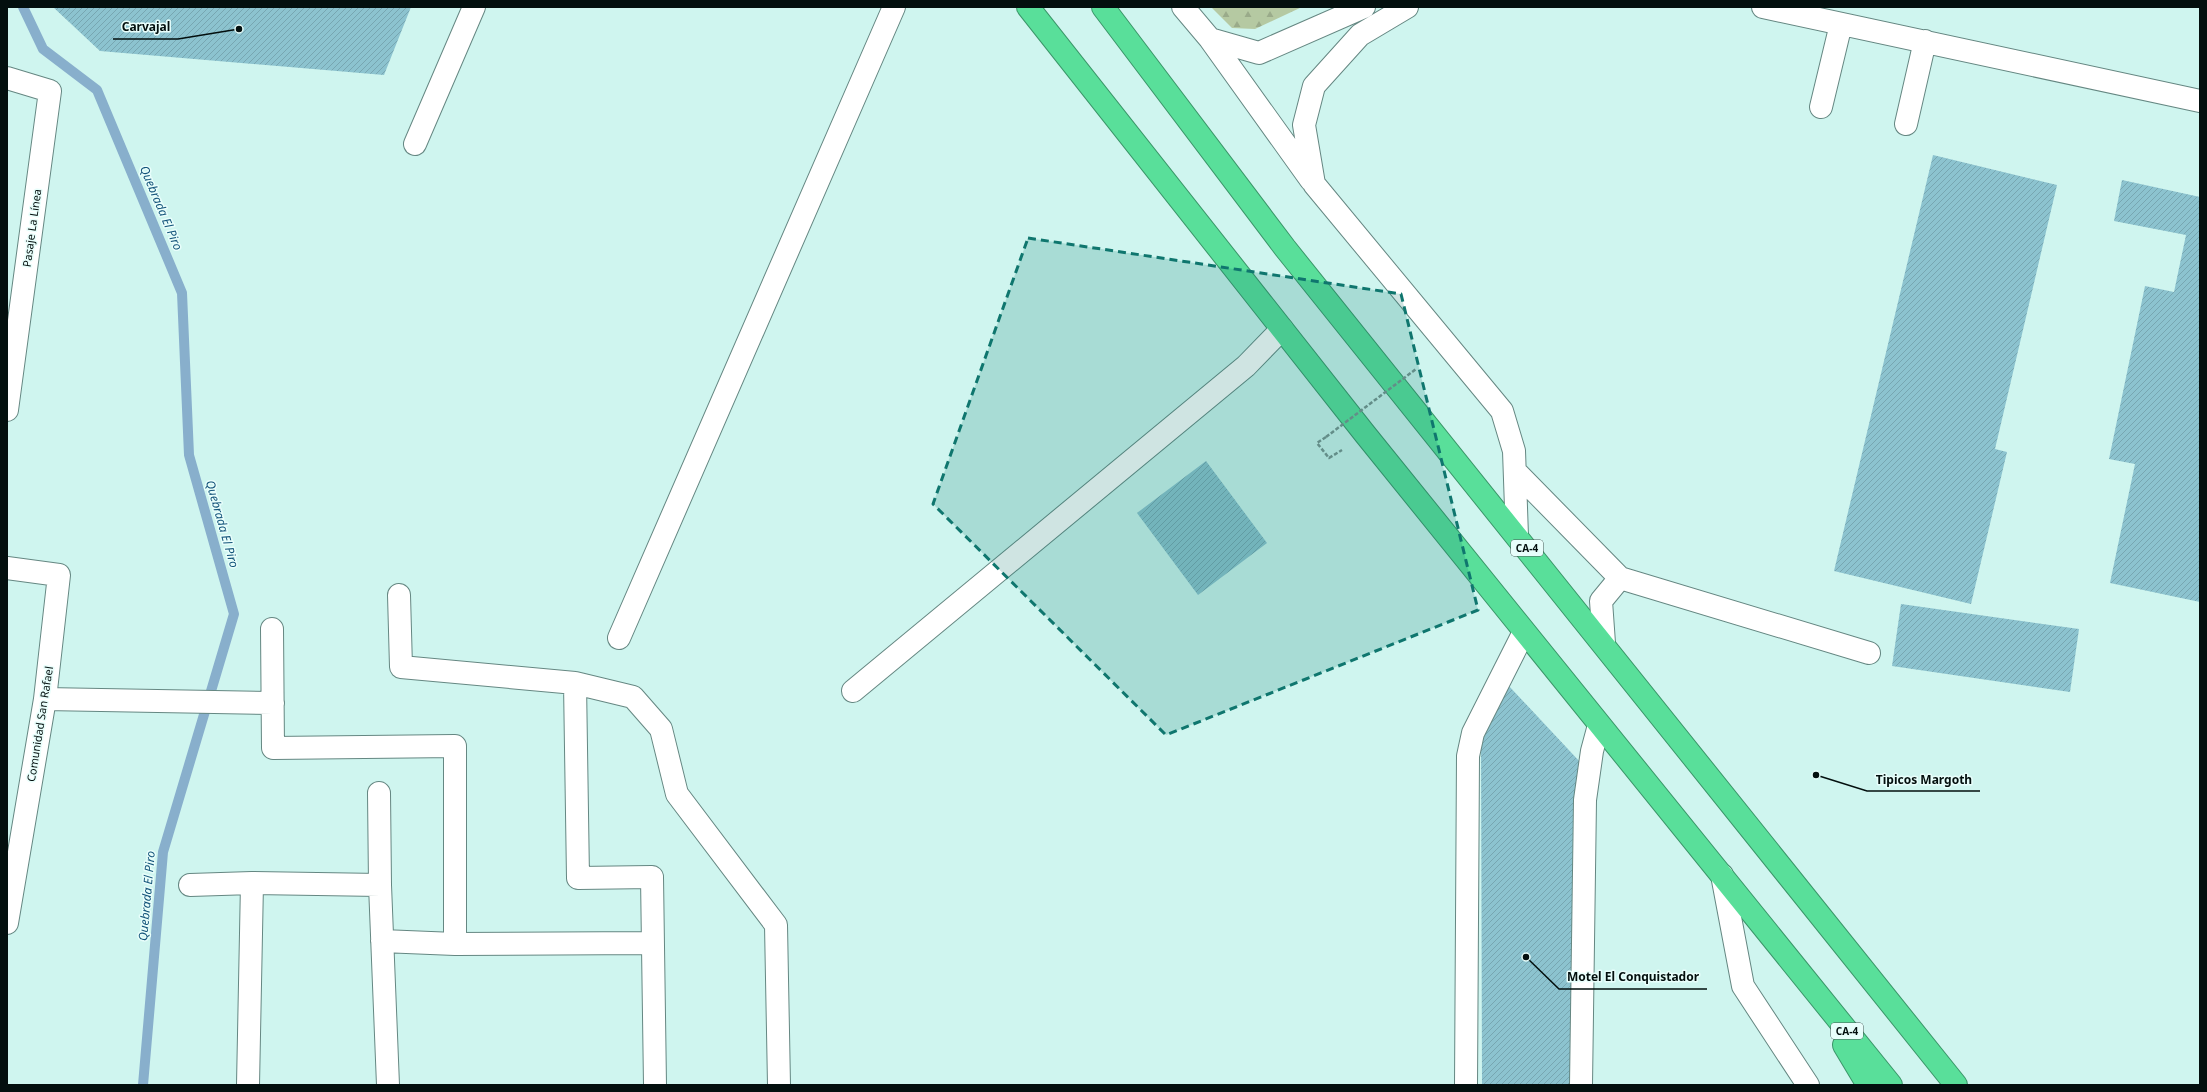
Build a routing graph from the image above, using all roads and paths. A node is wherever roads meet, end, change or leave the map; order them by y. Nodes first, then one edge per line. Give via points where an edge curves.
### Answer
1 (474, 7) edge
2 (894, 7) edge
3 (1028, 7) edge
4 (1103, 7) edge
5 (1183, 7) edge
6 (1364, 7) edge
7 (1407, 7) edge
8 (1763, 7) edge
9 (1841, 24) junction
10 (1210, 39) junction
11 (1925, 41) junction
12 (7, 78) edge
13 (2200, 101) edge
14 (1821, 107) dead end
15 (1906, 124) dead end
16 (414, 144) dead end
17 (1314, 184) junction
18 (1282, 329) junction
19 (1421, 365) dead end
20 (7, 410) edge
21 (1329, 458) dead end
22 (1515, 471) junction
23 (1517, 536) junction
24 (7, 568) edge
25 (1620, 578) junction
26 (399, 595) dead end
27 (272, 629) dead end
28 (1524, 632) junction
29 (619, 638) dead end
30 (1604, 643) junction
31 (1869, 653) dead end
32 (575, 683) junction
33 (853, 691) dead end
34 (45, 699) junction
35 (273, 703) junction
36 (1599, 725) junction
37 (379, 792) dead end
38 (1722, 875) junction
39 (252, 883) junction
40 (190, 885) dead end
41 (380, 885) junction
42 (7, 923) edge
43 (382, 942) junction
44 (652, 943) junction
45 (455, 944) junction
46 (1802, 976) junction
47 (248, 1085) edge
48 (388, 1085) edge
49 (655, 1085) edge
50 (779, 1085) edge
51 (1466, 1085) edge
52 (1581, 1085) edge
53 (1808, 1085) edge
54 (1868, 1085) edge
55 (1891, 1085) edge
56 (1956, 1085) edge

1 - 16 street
2 - 29 street
3 - 18 highway, CA-4
4 - 23 highway, CA-4 via 1285,248
5 - 10 street
6 - 10 street via 1259,53
7 - 17 street via 1360,35 1314,86 1304,125
8 - 9 street
9 - 11 street
9 - 14 street
10 - 17 street
11 - 13 street
11 - 15 street
12 - 20 street, Pasaje La Línea via 50,91
17 - 22 street via 1502,411 1514,450
18 - 28 highway, CA-4
18 - 33 street via 1246,366
19 - 21 path, bridge via 1317,444
22 - 23 street
22 - 25 street
23 - 30 highway, CA-4
24 - 34 street, Comunidad San Rafael via 59,575
25 - 30 street via 1601,601
25 - 31 street
26 - 32 street via 401,668
27 - 35 street
28 - 36 highway, CA-4
28 - 51 street via 1472,733 1468,756
30 - 56 highway, CA-4
32 - 44 street via 578,878 652,877
32 - 50 street via 633,697 661,729 677,794 776,925
34 - 35 street
34 - 42 street, Comunidad San Rafael
35 - 45 street via 273,748 455,746
36 - 38 highway, CA-4
36 - 52 street via 1592,751 1585,800
37 - 41 street
38 - 46 highway, CA-4
38 - 53 street via 1743,986
39 - 40 street
39 - 41 street
39 - 47 street
41 - 43 street
43 - 45 street
43 - 48 street
44 - 45 street
44 - 49 street
46 - 54 highway
46 - 55 highway, CA-4

